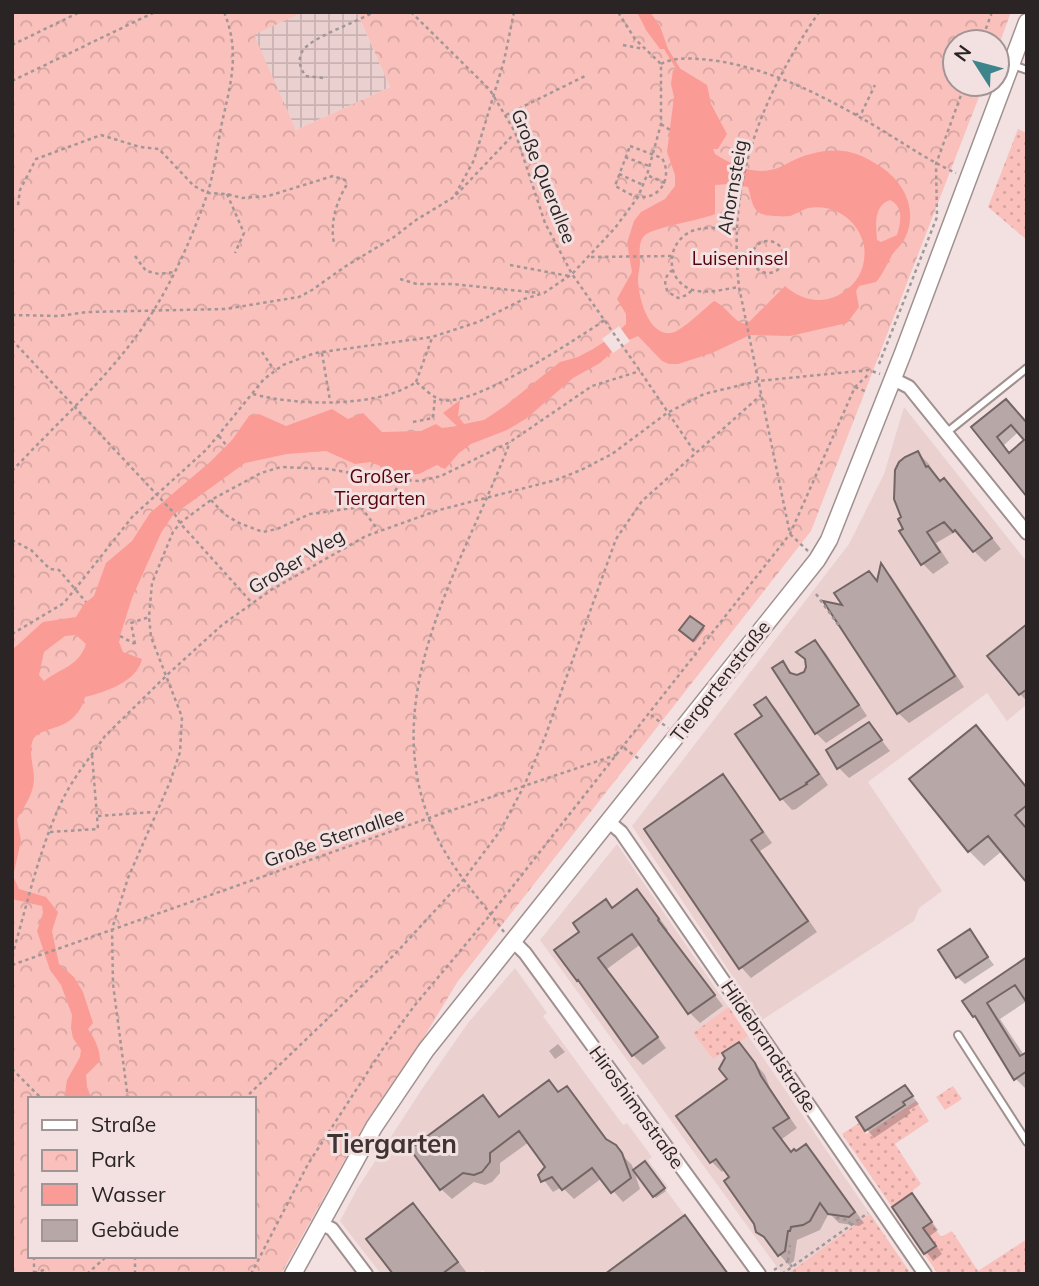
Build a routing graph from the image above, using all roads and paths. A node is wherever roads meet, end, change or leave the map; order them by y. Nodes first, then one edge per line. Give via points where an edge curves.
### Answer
1 (80, 12) edge
2 (155, 12) edge
3 (224, 12) edge
4 (373, 12) edge
5 (411, 12) edge
6 (514, 12) edge
7 (618, 12) edge
8 (819, 12) edge
9 (1027, 22) edge
10 (12, 45) edge
11 (623, 45) dead end
12 (643, 49) junction
13 (661, 64) junction
14 (1019, 67) edge
15 (586, 75) dead end
16 (323, 78) dead end
17 (779, 79) junction
18 (12, 81) edge
19 (875, 85) dead end
20 (494, 96) junction
21 (960, 98) edge
22 (862, 113) junction
23 (506, 115) junction
24 (855, 115) junction
25 (862, 118) junction
26 (661, 124) junction
27 (670, 130) dead end
28 (516, 132) junction
29 (653, 155) junction
30 (625, 158) junction
31 (936, 163) junction
32 (650, 166) junction
33 (957, 173) dead end
34 (619, 174) junction
35 (648, 175) junction
36 (665, 183) junction
37 (643, 185) junction
38 (208, 193) junction
39 (227, 194) junction
40 (454, 197) junction
41 (638, 197) junction
42 (18, 205) dead end
43 (736, 229) junction
44 (334, 243) dead end
45 (753, 252) junction
46 (236, 253) dead end
47 (736, 255) junction
48 (135, 256) dead end
49 (670, 256) junction
50 (591, 257) junction
51 (510, 265) dead end
52 (673, 270) junction
53 (174, 272) junction
54 (570, 275) junction
55 (400, 279) dead end
56 (739, 287) junction
57 (692, 290) junction
58 (544, 293) junction
59 (154, 311) junction
60 (12, 315) edge
61 (605, 320) junction
62 (432, 337) junction
63 (12, 340) edge
64 (262, 352) dead end
65 (322, 352) junction
66 (879, 364) dead end
67 (1027, 368) edge
68 (640, 370) junction
69 (275, 371) junction
70 (868, 374) dead end
71 (887, 377) junction
72 (758, 381) junction
73 (416, 382) junction
74 (855, 387) junction
75 (867, 392) dead end
76 (253, 394) junction
77 (761, 395) junction
78 (435, 397) junction
79 (330, 401) junction
80 (75, 405) junction
81 (667, 412) junction
82 (413, 422) dead end
83 (946, 433) junction
84 (219, 436) junction
85 (510, 442) junction
86 (226, 445) dead end
87 (696, 454) junction
88 (12, 471) edge
89 (401, 480) junction
90 (157, 495) junction
91 (488, 496) junction
92 (211, 500) junction
93 (361, 507) junction
94 (180, 523) junction
95 (378, 531) junction
96 (1027, 533) edge
97 (790, 534) junction
98 (12, 540) edge
99 (811, 554) dead end
100 (75, 587) junction
101 (816, 594) dead end
102 (86, 602) dead end
103 (252, 603) junction
104 (149, 617) junction
105 (839, 626) dead end
106 (12, 634) edge
107 (120, 636) dead end
108 (167, 675) junction
109 (650, 714) junction
110 (668, 728) dead end
111 (623, 748) junction
112 (619, 754) junction
113 (92, 755) junction
114 (641, 761) dead end
115 (524, 786) junction
116 (156, 812) junction
117 (98, 816) junction
118 (429, 818) junction
119 (609, 822) junction
120 (50, 832) junction
121 (464, 879) junction
122 (491, 914) junction
123 (112, 929) junction
124 (510, 939) junction
125 (12, 956) edge
126 (12, 965) edge
127 (958, 1035) dead end
128 (12, 1069) edge
129 (40, 1097) edge
130 (128, 1097) edge
131 (246, 1097) edge
132 (1027, 1142) edge
133 (871, 1211) dead end
134 (836, 1218) dead end
135 (320, 1223) junction
136 (851, 1225) junction
137 (790, 1245) dead end
138 (105, 1258) edge
139 (788, 1261) junction
140 (792, 1267) junction
141 (47, 1269) dead end
142 (774, 1270) dead end
143 (34, 1273) edge
144 (87, 1274) edge
145 (251, 1274) edge
146 (293, 1274) edge
147 (366, 1274) edge
148 (760, 1274) edge
149 (782, 1274) edge
150 (925, 1274) edge

1 - 10 path
2 - 18 path
3 - 38 path via 235,55
4 - 16 path via 309,43 301,52 299,64 305,76
5 - 20 path, Große Querallee
6 - 20 path
7 - 12 path
8 - 17 path, Ahornsteig
9 - 14 main road, Tiergartenstraße
11 - 12 path
12 - 13 path
13 - 17 path via 677,59 726,63
13 - 26 path
14 - 71 main road, Tiergartenstraße
15 - 23 path
17 - 24 path
17 - 43 path, Ahornsteig via 762,113 745,169
19 - 22 path
20 - 23 path, Große Querallee
20 - 40 path via 474,160
21 - 31 path
22 - 24 path
22 - 25 path
23 - 28 path, Große Querallee
24 - 25 path
25 - 31 path
26 - 27 path
26 - 29 path
28 - 40 path
28 - 54 path, Große Querallee via 545,223
29 - 30 path via 630,146
29 - 32 path
29 - 36 path via 667,166
30 - 32 path
30 - 34 path
31 - 33 path
31 - 66 path via 937,217
32 - 35 path
34 - 37 path
34 - 41 path via 615,186
35 - 36 path
35 - 37 path
36 - 41 path via 653,195
37 - 41 path
38 - 39 path
38 - 42 path via 194,187 159,149 101,135 36,159 20,190
38 - 53 path
39 - 44 path via 268,197 333,176 345,180 331,228
39 - 46 path via 244,233
40 - 59 path via 299,297 225,309
41 - 50 path
43 - 47 path, Ahornsteig
43 - 49 path via 689,232
45 - 45 path via 752,262 762,272 777,271 783,263 783,253 773,243 763,242
45 - 47 path
47 - 56 path, Ahornsteig
48 - 53 path via 146,271
49 - 50 path
49 - 52 path
50 - 54 path
51 - 54 path
52 - 57 path
52 - 57 path via 664,284 667,292 683,297
53 - 59 path
54 - 58 path
54 - 61 path, Große Querallee
55 - 58 path
56 - 57 path
56 - 72 path, Ahornsteig
58 - 62 path via 478,323
59 - 60 path
59 - 80 path
61 - 68 path, Große Querallee
61 - 78 path via 502,382 467,397 444,401
62 - 65 path
62 - 73 path
63 - 80 path
64 - 69 path
65 - 69 path
65 - 79 path
67 - 83 lane
68 - 81 path, Große Querallee
68 - 85 path via 592,386
69 - 76 path
70 - 74 path
71 - 72 path, Großer Weg via 869,370
71 - 83 street via 909,387
71 - 119 main road, Tiergartenstraße via 839,519 817,560
72 - 77 path, Ahornsteig
72 - 81 path, Großer Weg via 705,394
73 - 78 path
73 - 79 path via 393,393
74 - 75 path
74 - 97 path
76 - 79 path via 276,400
76 - 84 path
77 - 87 path
77 - 97 path, Ahornsteig
78 - 82 path via 433,418
80 - 88 path
80 - 90 path
81 - 87 path, Große Querallee
81 - 91 path, Großer Weg via 612,454 581,470
83 - 96 street
84 - 86 path
84 - 90 path
85 - 89 path via 441,476
85 - 91 path
87 - 115 path via 642,501 616,539
89 - 92 path via 352,471 281,467
89 - 93 path via 393,495
90 - 94 path
90 - 100 path via 133,516
91 - 95 path, Großer Weg
91 - 118 path via 437,614 417,691 412,741
92 - 93 path via 224,514 264,532 310,514
92 - 94 path
93 - 95 path
94 - 103 path
94 - 104 path via 164,549 152,583
95 - 103 path, Großer Weg
97 - 99 path
97 - 109 path
98 - 100 path via 32,550 50,569 59,570
100 - 102 path
100 - 106 path via 64,603
101 - 105 path
103 - 108 path, Großer Weg
104 - 107 path via 131,623 135,644
104 - 108 path via 151,637
108 - 113 path, Großer Weg
108 - 116 path via 183,731 177,762
109 - 110 path
109 - 111 path
111 - 112 path
111 - 114 path
112 - 115 path, Große Sternallee
112 - 122 path
113 - 117 path
113 - 120 path, Großer Weg via 65,795
115 - 118 path, Große Sternallee
115 - 121 path via 500,831
116 - 117 path
116 - 123 path
117 - 120 path via 98,829
118 - 121 path
118 - 123 path, Große Sternallee
119 - 124 main road, Tiergartenstraße
119 - 150 street, Hildebrandstraße via 621,832
120 - 125 path, Großer Weg
121 - 122 path
121 - 131 path via 396,953
122 - 124 path
122 - 145 path via 382,1050 309,1164
123 - 126 path, Große Sternallee
123 - 130 path via 113,984
124 - 135 main road, Tiergartenstraße via 398,1090
124 - 148 street, Hiroshimastraße via 526,953
127 - 132 lane
128 - 129 path
133 - 136 path
134 - 136 path
135 - 146 main road, Tiergartenstraße
135 - 147 street via 332,1229
136 - 140 path
137 - 139 path
138 - 144 path
139 - 140 path
139 - 142 path
140 - 149 path
141 - 143 path

